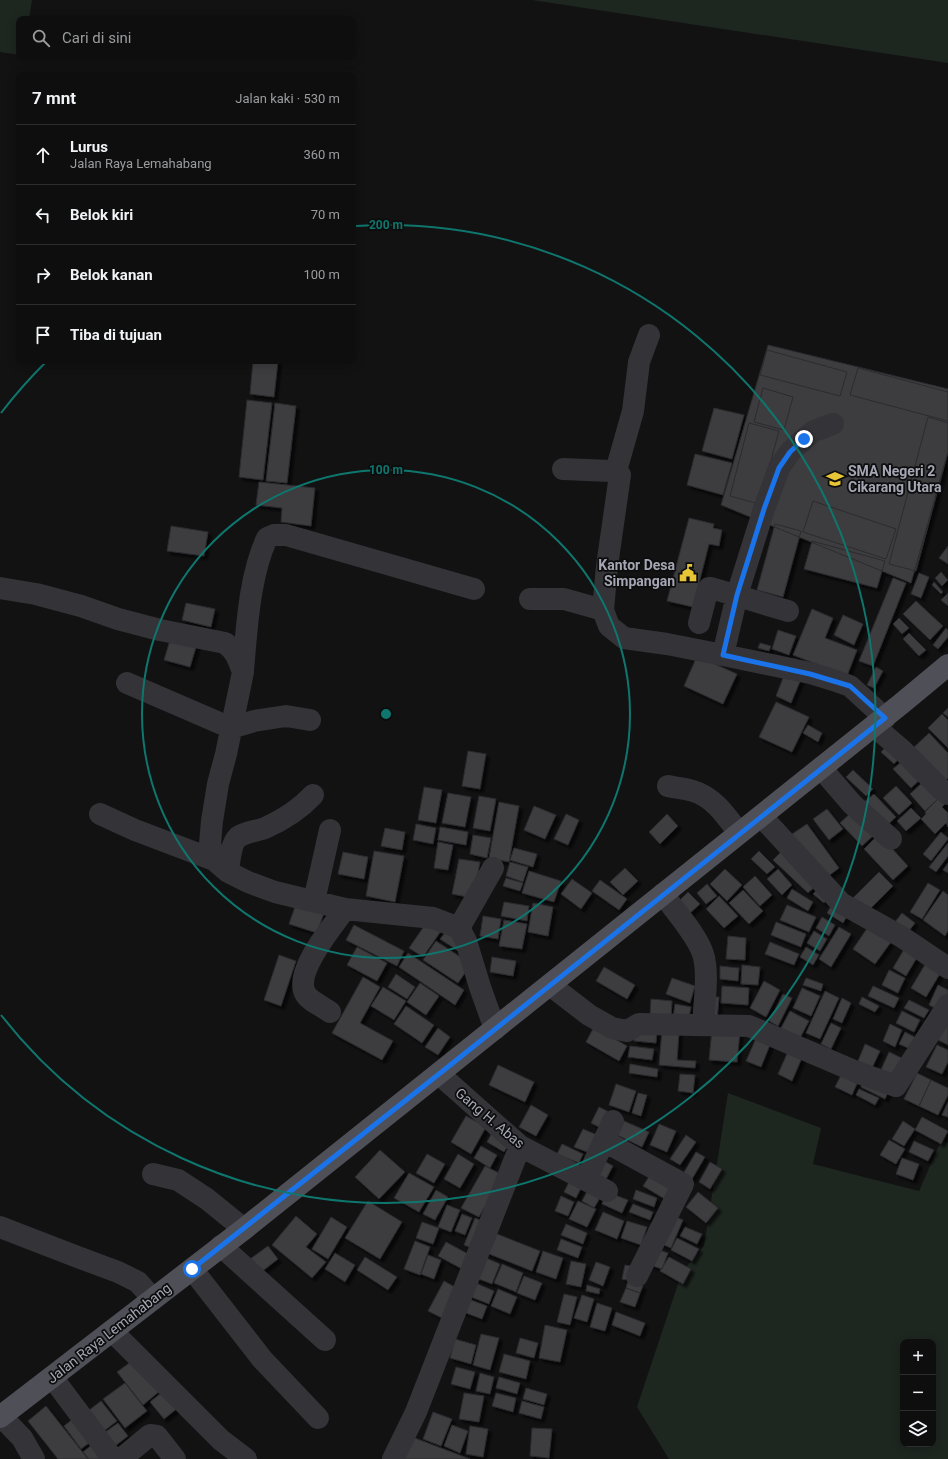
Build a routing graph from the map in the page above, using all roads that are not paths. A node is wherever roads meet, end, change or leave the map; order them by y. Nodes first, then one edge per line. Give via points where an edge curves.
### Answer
1 (649, 335) dead end
2 (833, 424) dead end
3 (563, 470) dead end
4 (618, 474) junction
5 (0, 588) edge
6 (474, 589) dead end
7 (737, 595) junction
8 (530, 599) dead end
9 (603, 610) junction
10 (788, 611) dead end
11 (699, 624) dead end
12 (723, 655) junction
13 (948, 665) edge
14 (243, 672) junction
15 (127, 683) dead end
16 (310, 720) dead end
17 (879, 722) junction
18 (231, 728) junction
19 (821, 768) junction
20 (668, 786) dead end
21 (948, 794) edge
22 (313, 795) dead end
23 (100, 814) dead end
24 (761, 816) junction
25 (330, 830) dead end
26 (739, 833) junction
27 (891, 839) dead end
28 (221, 866) junction
29 (493, 868) dead end
30 (663, 894) junction
31 (314, 901) junction
32 (345, 909) junction
33 (459, 928) junction
34 (948, 968) edge
35 (550, 985) junction
36 (948, 1005) edge
37 (330, 1012) dead end
38 (703, 1025) junction
39 (495, 1029) junction
40 (439, 1074) junction
41 (613, 1121) dead end
42 (604, 1141) junction
43 (520, 1146) junction
44 (153, 1174) dead end
45 (586, 1180) junction
46 (607, 1191) dead end
47 (0, 1227) edge
48 (244, 1229) junction
49 (221, 1246) junction
50 (192, 1269) junction
51 (637, 1276) dead end
52 (153, 1299) junction
53 (112, 1330) junction
54 (326, 1340) dead end
55 (52, 1377) junction
56 (1, 1416) edge
57 (318, 1418) dead end
58 (34, 1459) edge
59 (116, 1459) edge
60 (121, 1459) edge
61 (175, 1459) edge
62 (246, 1459) edge
63 (393, 1459) edge

1 - 4 street via 639,362 633,411
2 - 7 street via 814,431 804,439 790,452 779,468
3 - 4 street
4 - 9 street
5 - 14 street via 36,594 160,630 225,643 233,649
6 - 14 street via 286,535 274,535 267,538 258,561 248,616
7 - 10 street
7 - 11 street via 709,588
7 - 12 street
8 - 9 street via 564,599
9 - 12 street via 609,626 624,638
12 - 17 street via 810,674 850,686
13 - 17 main road, Jalan Raya Lemahabang
14 - 18 street
15 - 18 street
16 - 18 street via 286,716
17 - 19 main road, Jalan Raya Lemahabang
17 - 21 street via 902,750
18 - 28 street via 218,784 210,844
19 - 24 main road, Jalan Raya Lemahabang
19 - 27 street via 852,804
20 - 26 street via 693,791 706,797 722,811
22 - 28 street via 301,808 281,820 238,837
23 - 28 street
24 - 26 main road, Jalan Raya Lemahabang
24 - 34 street via 840,903 902,937
25 - 31 street
26 - 30 main road, Jalan Raya Lemahabang
28 - 31 street via 248,882 275,892
29 - 33 street
30 - 35 main road, Jalan Raya Lemahabang
30 - 38 street via 703,954
31 - 32 street
32 - 33 street via 433,918
32 - 37 street via 313,953 304,980 306,994
33 - 39 street via 466,941
35 - 38 street via 588,1015 612,1028 627,1031 639,1024
35 - 39 main road, Jalan Raya Lemahabang
36 - 38 street via 896,1086 749,1026
39 - 40 main road, Jalan Raya Lemahabang
40 - 43 street, Gang H. Abas
40 - 48 main road, Jalan Raya Lemahabang
41 - 42 street
42 - 45 street
42 - 51 street via 683,1184
43 - 45 street, Gang H. Abas
43 - 63 street via 416,1412
44 - 48 street via 178,1180 207,1199
45 - 46 street, Gang H. Abas
47 - 52 street via 118,1272 138,1282
48 - 49 main road, Jalan Raya Lemahabang
49 - 50 main road, Jalan Raya Lemahabang
49 - 54 street
50 - 52 main road, Jalan Raya Lemahabang
50 - 57 street via 262,1359
52 - 53 main road, Jalan Raya Lemahabang
53 - 55 main road, Jalan Raya Lemahabang
53 - 62 street via 221,1440
55 - 56 main road, Jalan Raya Lemahabang
55 - 59 street via 111,1456
56 - 58 street via 22,1438
60 - 61 street via 150,1435 154,1435

